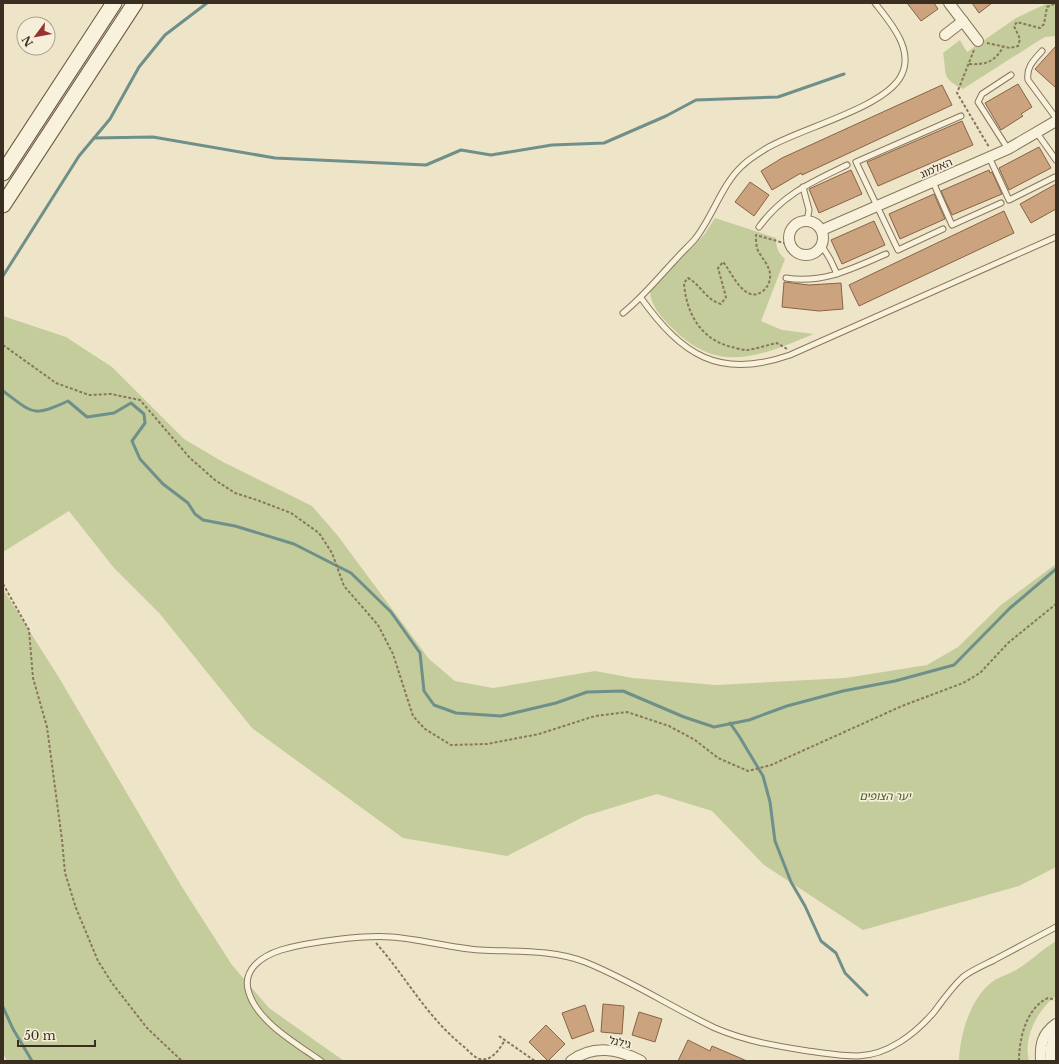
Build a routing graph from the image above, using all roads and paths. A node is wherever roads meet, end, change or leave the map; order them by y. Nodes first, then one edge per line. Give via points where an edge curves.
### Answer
1 (114, 3) edge
2 (135, 3) edge
3 (875, 3) edge
4 (949, 3) edge
5 (1056, 3) edge
6 (963, 21) junction
7 (945, 35) dead end
8 (978, 41) joint
9 (1003, 47) junction
10 (1042, 50) dead end
11 (969, 64) dead end
12 (1012, 75) dead end
13 (961, 116) dead end
14 (1056, 118) edge
15 (1056, 121) edge
16 (1038, 133) junction
17 (1008, 149) junction
18 (989, 158) junction
19 (1056, 160) edge
20 (847, 165) dead end
21 (3, 173) edge
22 (1055, 177) dead end
23 (933, 182) junction
24 (803, 187) junction
25 (1002, 203) dead end
26 (3, 205) edge
27 (878, 206) junction
28 (807, 221) junction
29 (759, 227) dead end
30 (943, 229) dead end
31 (822, 230) junction
32 (1056, 237) edge
33 (791, 245) junction
34 (822, 246) junction
35 (886, 254) dead end
36 (836, 274) junction
37 (786, 278) dead end
38 (641, 298) junction
39 (623, 313) dead end
40 (3, 344) edge
41 (790, 355) junction
42 (3, 584) edge
43 (1056, 604) edge
44 (1056, 926) edge
45 (369, 937) junction
46 (1056, 1000) edge
47 (1056, 1024) edge
48 (1056, 1032) edge
49 (498, 1036) dead end
50 (505, 1040) junction
51 (182, 1061) edge
52 (321, 1061) edge
53 (535, 1061) edge
54 (571, 1061) edge
55 (641, 1061) edge
56 (1019, 1061) edge
57 (1041, 1061) edge
58 (1051, 1061) edge

1 - 21 main road
2 - 26 main road
3 - 38 lane via 901,38 904,63 902,74 895,86 873,101 768,148 742,166 694,240
4 - 6 street
5 - 9 path via 1047,7 1044,24 1040,28 1017,22 1014,26 1020,39 1018,46
6 - 7 street
6 - 8 street
8 - 9 path
9 - 11 path via 996,58 987,64
10 - 14 lane via 1031,63 1027,73 1028,80
12 - 17 lane via 982,94 978,102
13 - 27 lane via 856,162
15 - 16 street, האלמוג
16 - 17 street, האלמוג
16 - 19 lane
17 - 18 street, האלמוג
18 - 22 lane via 1009,200
18 - 23 street, האלמוג
20 - 24 lane
23 - 25 lane via 952,225
23 - 27 street, האלמוג
24 - 28 lane via 808,210
24 - 29 lane via 776,206
27 - 30 lane via 898,250
27 - 31 street, האלמוג
28 - 31 street via 816,223
28 - 33 street via 802,221 792,228 789,239
31 - 34 street
32 - 41 lane
33 - 34 street via 803,255 814,254
33 - 41 path via 756,235 757,248 771,277 766,289 759,294 744,291 723,262 718,268 726,297 721,304 714,302 694,281 688,278 684,283 684,292 693,319 700,330 725,345 746,350 777,343 786,347
34 - 36 lane
35 - 36 lane
36 - 37 lane via 820,279
38 - 39 lane
38 - 41 lane via 660,325 675,339 701,356 727,364 743,365
40 - 43 path via 56,383 90,394 111,394 140,400 190,458 215,480 235,493 291,514 319,533 332,553 344,586 378,625 393,654 413,716 425,729 451,745 488,744 539,734 595,716 628,712 669,726 695,740 718,758 748,771 771,765 902,706 963,683 980,673 1008,642
42 - 51 path via 29,630 33,678 47,727 65,873 76,908 98,961 112,983 147,1028
44 - 45 lane via 963,977 932,1015 908,1037 886,1049 858,1056 765,1045 738,1037 603,970 568,957 466,949 391,937
45 - 50 path via 388,956 412,992 445,1032 474,1056 480,1060 496,1054
45 - 52 lane via 299,945 268,955 252,969 248,979 248,990 262,1015
46 - 56 path via 1043,1000 1032,1012 1022,1033
47 - 57 street via 1044,1037 1040,1047
48 - 58 street via 1050,1048
49 - 50 path
50 - 53 path
54 - 55 street, גילגל via 600,1049 627,1054

